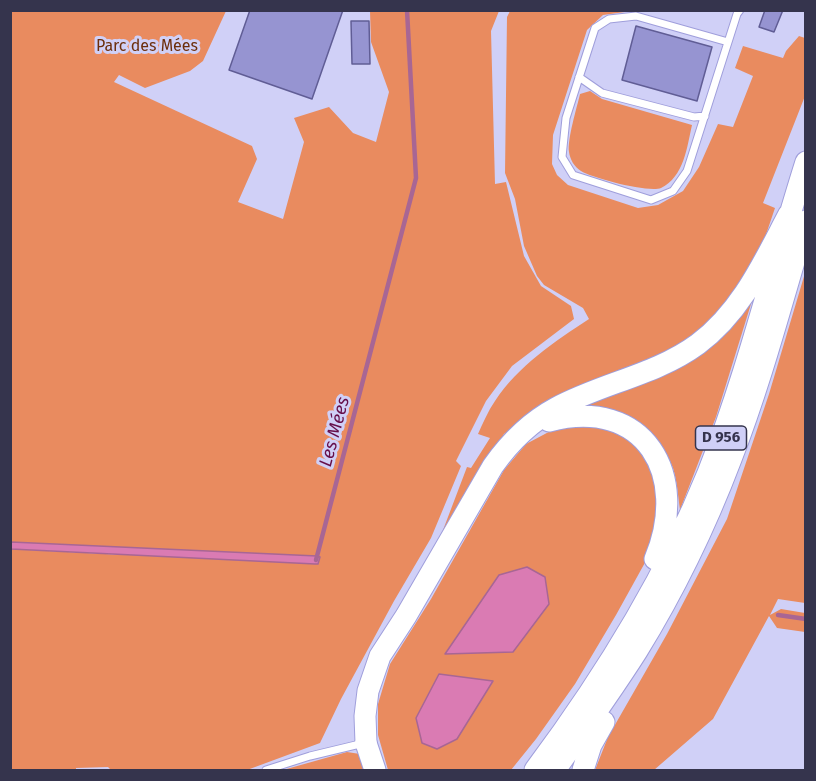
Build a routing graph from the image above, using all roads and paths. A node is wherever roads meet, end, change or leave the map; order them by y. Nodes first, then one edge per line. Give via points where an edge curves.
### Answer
1 (740, 10) edge
2 (728, 42) junction
3 (579, 77) junction
4 (705, 116) junction
5 (806, 162) edge
6 (797, 218) edge
7 (531, 425) junction
8 (628, 649) junction
9 (366, 743) junction
10 (266, 771) edge
11 (375, 771) edge
12 (535, 771) edge
13 (555, 771) edge
14 (583, 771) edge

1 - 2 lane
2 - 3 lane via 636,16 609,19 595,28
2 - 4 lane
3 - 4 lane via 602,93 694,117
3 - 4 lane via 566,118 562,157 573,175 610,189 651,200 674,191 687,171
5 - 6 main road, D 956
6 - 7 main road, D 956 via 735,308 705,338 680,355 556,408
6 - 8 main road, D 956 via 708,474
7 - 8 main road, D 956 via 578,415 615,421 645,442 664,473 668,508 665,529
7 - 9 main road, D 956 via 509,444 493,466 380,656 368,692
8 - 12 main road, D 956
8 - 13 main road, D 956
8 - 14 main road, D 956 via 607,718 591,745
9 - 10 lane
9 - 11 main road, D 956

